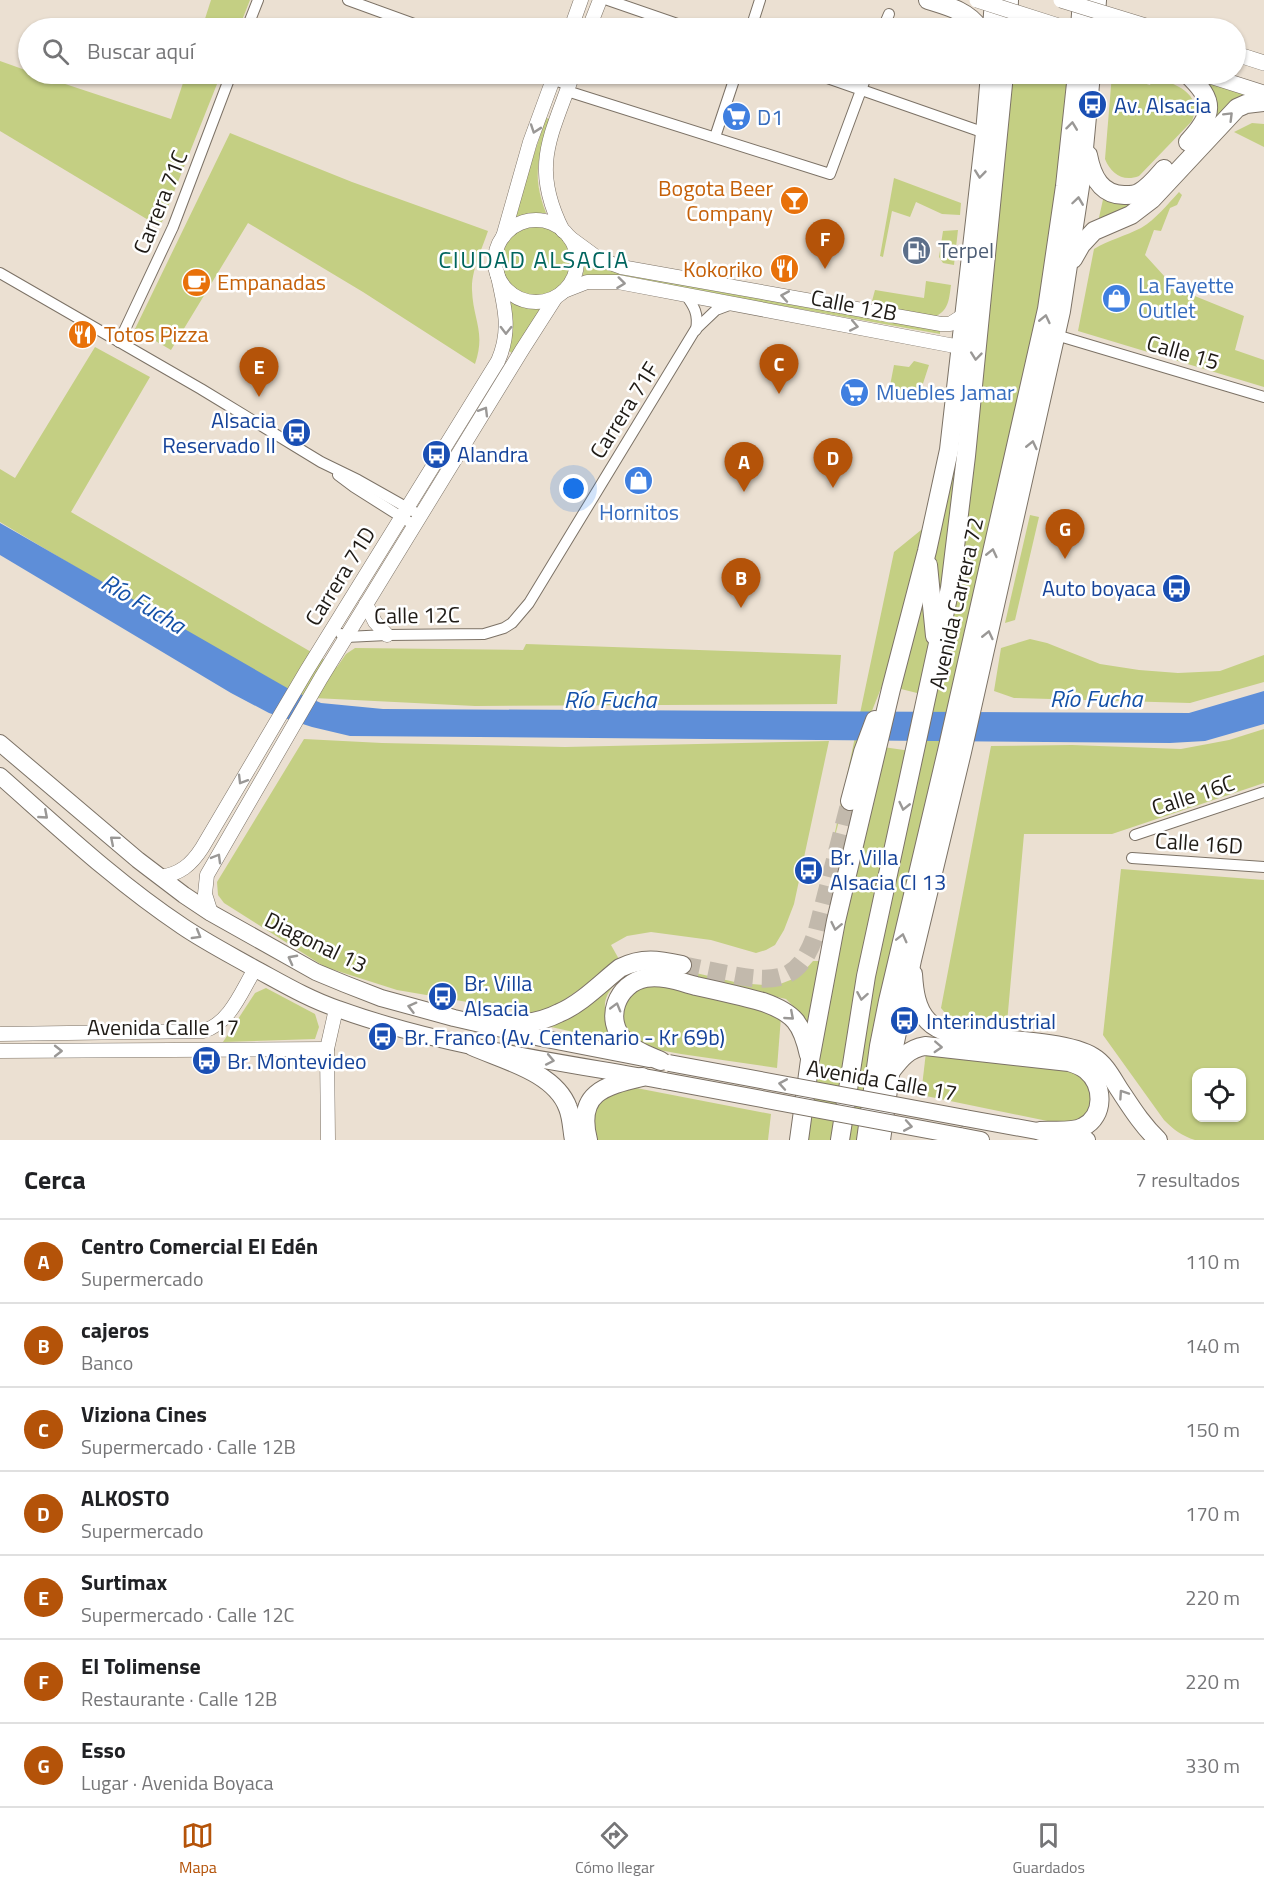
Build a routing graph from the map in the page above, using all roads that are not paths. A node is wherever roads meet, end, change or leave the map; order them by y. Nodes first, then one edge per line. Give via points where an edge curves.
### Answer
1 (258, 0) edge
2 (348, 0) edge
3 (581, 0) edge
4 (600, 0) edge
5 (608, 0) edge
6 (760, 0) edge
7 (928, 0) edge
8 (977, 0) edge
9 (994, 0) edge
10 (1009, 0) edge
11 (1060, 0) edge
12 (1082, 0) edge
13 (1096, 0) edge
14 (889, 14) dead end
15 (251, 18) edge
16 (398, 18) edge
17 (575, 18) edge
18 (594, 18) edge
19 (660, 18) edge
20 (754, 18) edge
21 (888, 18) edge
22 (969, 18) edge
23 (993, 18) edge
24 (1008, 18) edge
25 (1034, 18) edge
26 (1081, 18) edge
27 (1095, 18) edge
28 (1119, 18) edge
29 (1246, 57) edge
30 (1264, 63) edge
31 (227, 84) edge
32 (551, 84) edge
33 (570, 84) edge
34 (573, 84) edge
35 (733, 84) edge
36 (846, 84) edge
37 (863, 84) edge
38 (989, 84) edge
39 (1003, 84) edge
40 (1076, 84) edge
41 (1085, 84) edge
42 (1090, 84) edge
43 (1196, 84) edge
44 (1236, 84) edge
45 (861, 89) junction
46 (1264, 93) edge
47 (1089, 99) junction
48 (1264, 102) edge
49 (985, 133) junction
50 (715, 137) junction
51 (1086, 140) junction
52 (566, 234) junction
53 (502, 239) junction
54 (496, 272) junction
55 (0, 273) edge
56 (1058, 290) junction
57 (560, 294) junction
58 (685, 294) junction
59 (735, 303) junction
60 (964, 315) junction
61 (695, 330) junction
62 (1056, 335) junction
63 (119, 342) junction
64 (960, 347) junction
65 (1046, 383) junction
66 (1264, 397) edge
67 (1023, 417) junction
68 (405, 512) junction
69 (417, 520) junction
70 (927, 551) junction
71 (985, 583) junction
72 (366, 604) junction
73 (994, 612) junction
74 (504, 628) joint
75 (333, 629) junction
76 (387, 635) junction
77 (346, 637) junction
78 (937, 651) junction
79 (968, 692) junction
80 (0, 743) edge
81 (872, 746) junction
82 (955, 751) junction
83 (0, 776) edge
84 (1264, 792) edge
85 (850, 801) tunnel mouth
86 (1135, 835) dead end
87 (1132, 858) dead end
88 (1264, 867) edge
89 (160, 877) junction
90 (211, 913) junction
91 (912, 960) junction
92 (682, 965) tunnel mouth
93 (255, 969) junction
94 (336, 1009) junction
95 (490, 1026) junction
96 (0, 1034) edge
97 (472, 1046) junction
98 (327, 1049) junction
99 (0, 1051) edge
100 (810, 1060) junction
101 (665, 1062) junction
102 (890, 1072) junction
103 (642, 1077) junction
104 (1040, 1131) junction
105 (328, 1140) edge
106 (574, 1140) edge
107 (588, 1140) edge
108 (800, 1140) edge
109 (840, 1140) edge
110 (866, 1140) edge
111 (880, 1140) edge
112 (981, 1140) edge
113 (1087, 1140) edge
114 (1158, 1140) edge

1 - 15 street
2 - 16 street
3 - 17 street
4 - 18 street
5 - 19 street
6 - 20 street
7 - 22 highway
8 - 25 main road, bridge
9 - 23 highway
10 - 24 highway
11 - 28 main road, bridge
12 - 26 highway
13 - 27 highway
14 - 21 street
29 - 30 main road
31 - 63 street, Carrera 71C via 173,227
32 -> 53 street
33 - 52 street via 549,143 545,176
34 - 50 street
35 - 50 street
36 - 45 street
37 - 45 street
38 - 49 highway, Avenida Carrera 72
39 -> 78 highway, Avenida Carrera 72 via 957,538
56 -> 40 highway, Avenida Carrera 72
41 - 47 highway
42 - 47 highway, Avenida Carrera 72
43 - 51 highway via 1208,104 1203,126 1139,193 1117,195 1098,183 1091,171
44 - 46 main road
45 - 49 street
45 - 50 street via 830,174
47 - 51 highway, Avenida Carrera 72
56 -> 48 highway via 1087,236 1141,210 1230,114 1246,104
49 -> 60 highway, Avenida Carrera 72
56 -> 51 highway, Avenida Carrera 72 via 1072,245
52 - 53 street via 550,223 535,221 520,224
52 - 57 street via 574,246 577,265 575,275
60 -> 52 street, Calle 12B via 951,324 941,324 621,267 599,259
53 - 54 street via 496,252
54 - 57 street via 503,285 520,299 534,302
54 -> 68 street, Carrera 71D via 506,317 503,350
55 - 63 street
56 - 62 highway, Avenida Carrera 72
67 -> 56 highway, Avenida Carrera 72
57 -> 58 street, Calle 12B via 598,281
69 -> 57 street, Carrera 71D
58 - 59 street, Calle 12B
58 - 61 street via 697,313
59 - 61 street, Carrera 71F via 716,310
59 -> 64 street, Calle 12B
60 - 64 highway, Avenida Carrera 72
61 - 74 street, Carrera 71F via 529,603
62 - 65 highway, Avenida Carrera 72
62 - 66 street, Calle 15
63 - 68 street via 358,480
64 - 70 highway, Avenida Carrera 72 via 949,450
65 - 67 highway
73 -> 65 highway, Avenida Carrera 72
71 -> 67 highway, Avenida Carrera 72
68 - 69 street
68 - 75 street, Carrera 71D
69 - 72 street, Carrera 71D
70 - 78 highway
70 - 81 highway, Avenida Carrera 72
71 - 73 highway
71 - 79 highway, Avenida Carrera 72
72 - 76 street
72 - 77 street, Carrera 71D
79 -> 73 highway, Avenida Carrera 72
74 - 76 street, Calle 12C via 484,634
75 - 77 street, Calle 12C
75 -> 89 street, Carrera 71D via 194,860 179,872
76 - 77 street, Calle 12C
90 -> 77 street, Carrera 71D via 205,894 207,874
78 -> 109 highway, Avenida Carrera 72 via 866,976
79 - 82 highway, Avenida Carrera 72
89 -> 80 main road, Diagonal 13
81 - 85 highway
81 -> 100 highway, Avenida Carrera 72
82 - 91 highway, Avenida Carrera 72
110 -> 82 highway, Avenida Carrera 72 via 888,1001
83 -> 93 main road via 128,887 184,928
84 - 86 street, Calle 16C
87 - 88 street, Calle 16D
89 - 90 main road, Diagonal 13
95 -> 90 main road, Diagonal 13 via 395,1002 345,984
91 - 102 highway, Avenida Carrera 72
114 -> 91 highway via 1140,1121 1105,1067 1082,1051 957,1035 937,1028 917,1003
92 - 95 highway via 656,960 630,963 558,1014 522,1024
93 - 94 main road
93 - 96 street, Avenida Calle 17 via 228,1014 211,1029
94 - 97 main road via 409,1032
94 - 98 street
95 - 101 main road, Diagonal 13
97 -> 103 main road
97 - 106 highway via 538,1074 558,1090 568,1108
99 -> 98 street, Avenida Calle 17
98 - 105 street
101 -> 100 highway via 624,1041 613,1020 622,993 646,978 731,994 787,1012 804,1035
100 - 108 highway, Avenida Carrera 72
104 -> 101 main road, Avenida Calle 17, bridge
102 -> 104 highway via 906,1053 925,1046 1080,1065 1098,1087 1100,1102 1095,1116 1077,1129
102 - 111 highway, Avenida Carrera 72
103 - 107 highway via 611,1084 592,1097 585,1116
103 -> 112 main road, Avenida Calle 17, bridge
104 - 113 main road, Avenida Calle 17

